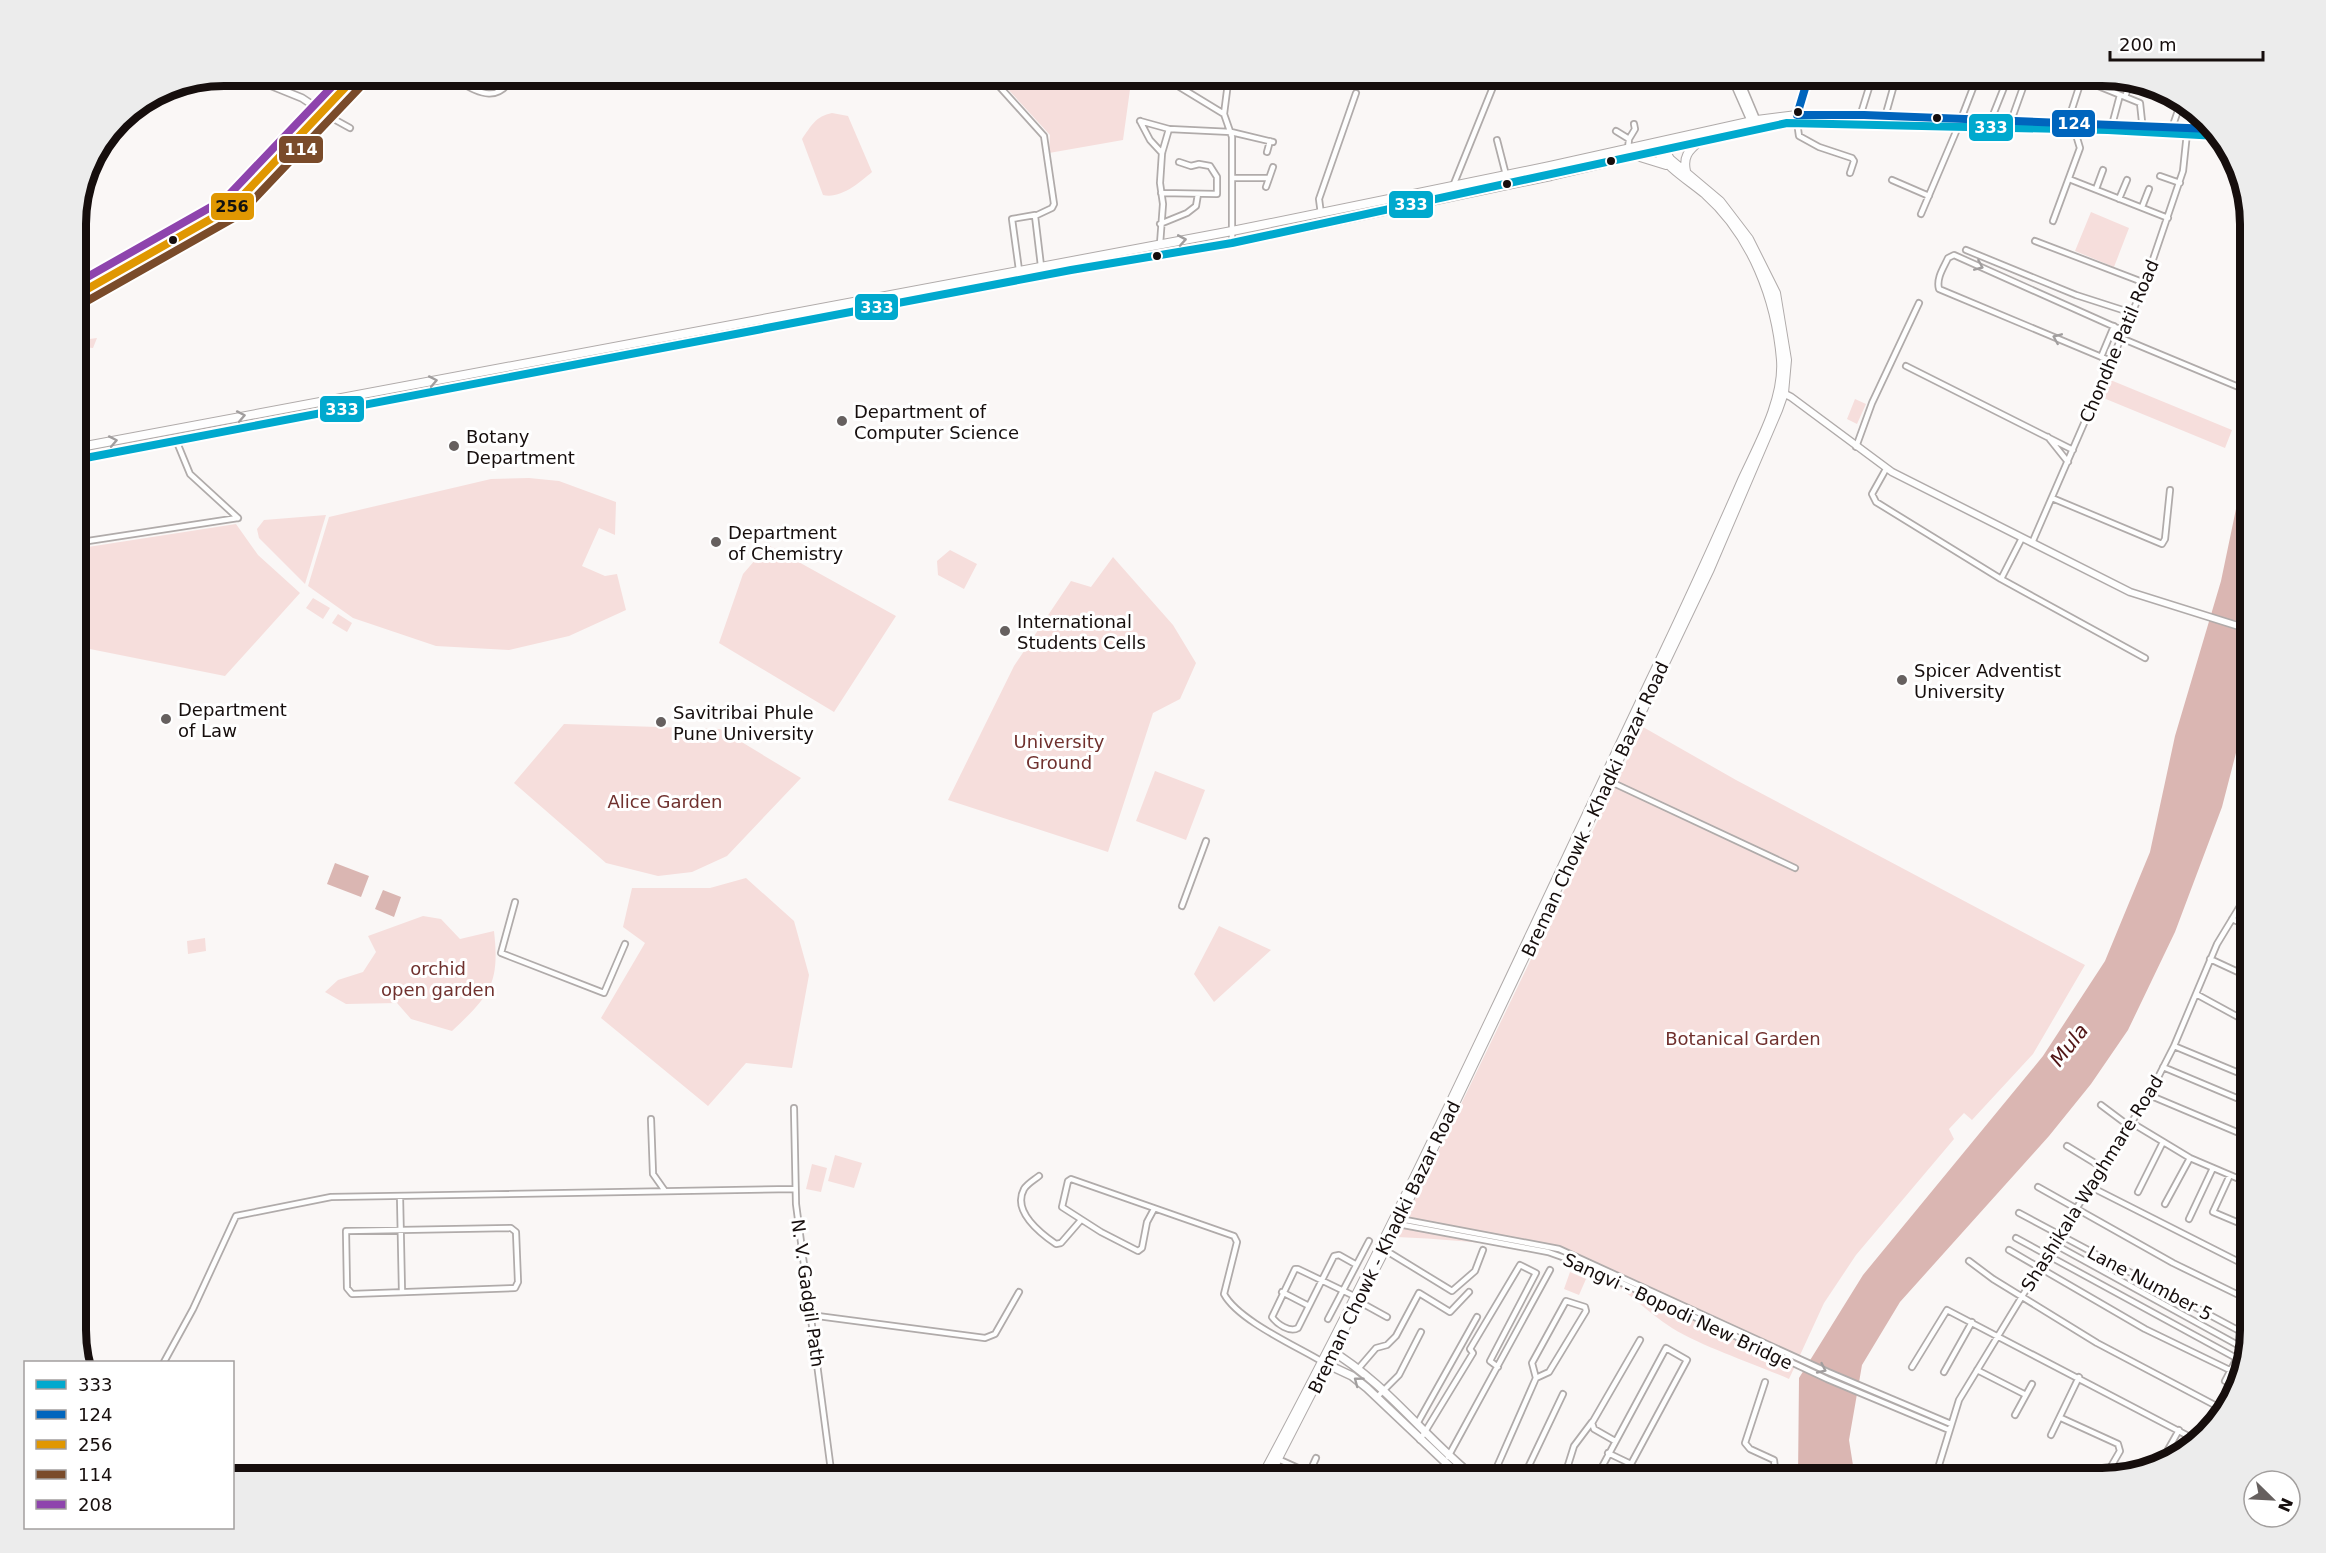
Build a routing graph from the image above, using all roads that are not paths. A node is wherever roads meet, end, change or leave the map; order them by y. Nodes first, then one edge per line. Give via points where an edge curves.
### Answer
1 (272, 86) edge
2 (339, 86) edge
3 (345, 86) edge
4 (472, 86) edge
5 (507, 86) edge
6 (999, 86) edge
7 (1179, 86) edge
8 (1228, 86) edge
9 (1493, 86) edge
10 (1736, 86) edge
11 (1741, 86) edge
12 (1806, 86) edge
13 (1869, 86) edge
14 (1894, 86) edge
15 (1974, 86) edge
16 (2006, 86) edge
17 (2024, 86) edge
18 (2079, 86) edge
19 (2101, 86) edge
20 (2127, 88) edge
21 (1356, 93) dead end
22 (2122, 96) junction
23 (319, 109) junction
24 (2179, 109) edge
25 (1224, 114) junction
26 (1797, 119) junction
27 (1859, 119) junction
28 (1884, 120) junction
29 (1991, 120) junction
30 (2011, 121) junction
31 (1960, 123) junction
32 (1634, 124) dead end
33 (1755, 124) junction
34 (2112, 125) junction
35 (2073, 126) junction
36 (350, 128) dead end
37 (2172, 128) junction
38 (1169, 129) junction
39 (2143, 129) junction
40 (2202, 129) edge
41 (1616, 131) dead end
42 (1231, 132) junction
43 (2187, 133) junction
44 (2208, 135) edge
45 (1629, 139) junction
46 (1497, 140) dead end
47 (1702, 140) junction
48 (1658, 146) junction
49 (1628, 150) junction
50 (1267, 152) dead end
51 (1162, 153) junction
52 (1637, 156) junction
53 (1179, 162) dead end
54 (1274, 166) dead end
55 (1670, 166) junction
56 (2103, 170) dead end
57 (1686, 171) junction
58 (1850, 173) dead end
59 (1506, 175) junction
60 (2160, 176) dead end
61 (1232, 178) junction
62 (1269, 178) junction
63 (2069, 179) junction
64 (1892, 180) dead end
65 (2127, 180) dead end
66 (2180, 183) junction
67 (1453, 186) junction
68 (1266, 187) dead end
69 (2096, 189) junction
70 (2149, 189) dead end
71 (1161, 193) junction
72 (1198, 194) junction
73 (1929, 196) junction
74 (2119, 199) junction
75 (2142, 207) junction
76 (1321, 214) junction
77 (1921, 214) dead end
78 (1035, 215) junction
79 (2168, 218) junction
80 (2053, 221) dead end
81 (1160, 224) junction
82 (1232, 231) junction
83 (2035, 241) dead end
84 (1232, 243) junction
85 (1161, 244) junction
86 (1966, 250) dead end
87 (1041, 266) junction
88 (1019, 270) junction
89 (86, 279) edge
90 (2145, 283) junction
91 (86, 290) edge
92 (1773, 294) junction
93 (1919, 303) dead end
94 (2132, 313) junction
95 (2114, 326) junction
96 (2124, 331) junction
97 (2121, 338) junction
98 (2101, 357) junction
99 (2111, 361) junction
100 (1906, 366) dead end
101 (2240, 388) edge
102 (1781, 392) junction
103 (174, 429) junction
104 (2048, 437) junction
105 (176, 440) junction
106 (86, 446) edge
107 (1856, 447) junction
108 (2073, 450) junction
109 (86, 458) edge
110 (2068, 462) junction
111 (1886, 469) junction
112 (2170, 490) dead end
113 (2052, 498) junction
114 (2022, 538) junction
115 (86, 541) edge
116 (2032, 543) junction
117 (2001, 579) junction
118 (2240, 627) edge
119 (2145, 658) dead end
120 (1609, 781) junction
121 (1206, 842) dead end
122 (1796, 868) dead end
123 (515, 902) dead end
124 (1182, 906) dead end
125 (2240, 906) edge
126 (2232, 919) junction
127 (2240, 923) edge
128 (625, 944) dead end
129 (2211, 959) junction
130 (2240, 973) edge
131 (2196, 994) junction
132 (2240, 1018) edge
133 (1491, 1021) junction
134 (2174, 1046) junction
135 (2163, 1067) junction
136 (2240, 1073) edge
137 (2150, 1095) junction
138 (2240, 1099) edge
139 (2101, 1105) dead end
140 (794, 1108) dead end
141 (651, 1119) dead end
142 (2130, 1125) junction
143 (2240, 1133) edge
144 (2163, 1142) junction
145 (2067, 1146) dead end
146 (2190, 1158) junction
147 (2213, 1167) junction
148 (2103, 1168) junction
149 (2230, 1175) junction
150 (1039, 1176) dead end
151 (2240, 1179) edge
152 (2038, 1187) dead end
153 (2091, 1187) junction
154 (795, 1189) junction
155 (665, 1191) junction
156 (2139, 1192) dead end
157 (400, 1196) junction
158 (2165, 1204) dead end
159 (1154, 1209) junction
160 (2076, 1210) junction
161 (2019, 1213) dead end
162 (2189, 1219) dead end
163 (1081, 1220) junction
164 (1399, 1221) junction
165 (2240, 1223) edge
166 (1425, 1225) junction
167 (401, 1230) junction
168 (2060, 1234) junction
169 (2016, 1238) dead end
170 (1369, 1241) dead end
171 (2054, 1244) junction
172 (1382, 1248) junction
173 (1483, 1250) dead end
174 (2009, 1250) dead end
175 (2048, 1254) junction
176 (1969, 1261) dead end
177 (2240, 1262) edge
178 (1355, 1264) junction
179 (2039, 1268) junction
180 (1550, 1270) dead end
181 (1322, 1280) junction
182 (1342, 1290) junction
183 (402, 1292) junction
184 (1019, 1292) dead end
185 (1282, 1292) junction
186 (1469, 1292) dead end
187 (2022, 1296) junction
188 (2240, 1296) edge
189 (1356, 1298) junction
190 (1309, 1306) junction
191 (810, 1315) junction
192 (1388, 1317) dead end
193 (1477, 1317) dead end
194 (1328, 1319) dead end
195 (1972, 1322) junction
196 (2240, 1330) edge
197 (1421, 1332) dead end
198 (1998, 1335) junction
199 (1640, 1340) dead end
200 (2239, 1345) edge
201 (1330, 1350) junction
202 (2237, 1358) edge
203 (165, 1361) edge
204 (2236, 1362) edge
205 (1324, 1363) junction
206 (1498, 1367) junction
207 (1912, 1368) dead end
208 (1358, 1369) junction
209 (1977, 1370) junction
210 (2232, 1371) junction
211 (1944, 1372) dead end
212 (2079, 1377) junction
213 (1536, 1378) junction
214 (2225, 1381) dead end
215 (1765, 1382) dead end
216 (2032, 1384) dead end
217 (1563, 1394) dead end
218 (1380, 1395) junction
219 (2026, 1395) junction
220 (2217, 1406) edge
221 (2015, 1415) dead end
222 (2061, 1418) junction
223 (1405, 1420) junction
224 (1593, 1421) junction
225 (1951, 1424) junction
226 (1416, 1425) junction
227 (1949, 1430) junction
228 (2179, 1430) junction
229 (2051, 1435) dead end
230 (2189, 1436) edge
231 (1422, 1437) junction
232 (1615, 1441) junction
233 (2169, 1450) edge
234 (1608, 1453) junction
235 (1316, 1458) dead end
236 (1278, 1459) junction
237 (1446, 1460) junction
238 (2111, 1467) edge
239 (831, 1468) edge
240 (1266, 1468) edge
241 (1273, 1468) edge
242 (1298, 1468) edge
243 (1311, 1468) edge
244 (1453, 1468) edge
245 (1459, 1468) edge
246 (1496, 1468) edge
247 (1528, 1468) edge
248 (1567, 1468) edge
249 (1601, 1468) edge
250 (1775, 1468) edge
251 (1938, 1468) edge

1 - 23 street
2 - 23 main road
3 - 23 main road
4 - 5 street via 493,95
6 - 78 street via 1045,139 1054,204
7 - 25 street
8 - 25 street
9 - 67 street
10 - 33 main road
11 - 33 main road
12 - 26 street
13 - 27 street
14 - 28 street
15 - 31 street
16 - 29 street
17 - 30 street
18 - 35 street via 2071,111
19 - 22 street
20 - 22 street
21 - 76 street via 1319,199
22 - 34 street
22 - 39 street via 2140,103
23 - 36 street
23 - 89 main road via 237,195
23 - 91 main road via 255,186 227,211
24 - 37 street
25 - 42 street
26 - 27 main road
26 - 33 main road
26 - 58 street via 1798,136 1852,158
27 - 28 main road
28 - 31 main road
29 - 30 main road
29 - 31 main road
30 - 35 main road
31 - 35 main road
31 - 73 street
32 - 45 street
33 - 47 main road
33 - 48 main road
34 - 35 main road
34 - 39 main road
35 - 39 main road
35 - 63 street via 2080,148
37 - 39 main road
37 - 40 main road
38 - 42 street
38 - 51 street
38 - 51 street via 1139,122
39 - 43 main road
41 - 45 street
42 - 50 street via 1271,142
42 - 61 street
43 - 44 main road
43 - 66 street, Chondhe Patil Road
45 - 49 street
46 - 59 street
47 - 48 main road
47 - 57 main road via 1687,153
48 - 49 main road
48 - 52 main road
48 - 55 main road, Breman Chowk - Khadki Bazar Road
48 - 57 main road, Breman Chowk - Khadki Bazar Road
49 - 59 main road
51 - 71 street
52 - 55 main road
52 - 84 main road
53 - 72 street via 1210,166 1217,177 1216,194
54 - 62 street
55 - 92 main road, Breman Chowk - Khadki Bazar Road via 1706,195 1730,222
56 - 69 street
57 - 92 main road, Breman Chowk - Khadki Bazar Road via 1739,224 1760,258
59 - 67 main road
60 - 66 street
61 - 62 street
61 - 82 street
62 - 68 street
63 - 69 street
63 - 80 street
64 - 73 street
65 - 74 street
66 - 79 street, Chondhe Patil Road
67 - 76 main road
69 - 74 street
70 - 75 street
71 - 72 street
71 - 81 street
72 - 81 street via 1196,206
73 - 77 street
74 - 75 street
75 - 79 street
76 - 82 main road
78 - 87 street
78 - 88 street via 1012,219
79 - 90 street, Chondhe Patil Road
81 - 85 street
82 - 84 street
85 -> 82 main road
83 - 90 street
84 - 105 main road
85 - 87 main road
86 - 94 street via 2076,295
87 - 88 main road
103 -> 88 main road
90 - 94 street, Chondhe Patil Road
92 - 102 main road, Breman Chowk - Khadki Bazar Road
93 - 107 street
94 - 96 street, Chondhe Patil Road
95 - 96 street
95 - 98 street
98 -> 95 street via 1939,289 1942,271 1954,255
96 - 97 street, Chondhe Patil Road
97 - 99 street, Chondhe Patil Road
97 - 101 street
98 - 99 street
99 - 108 street, Chondhe Patil Road
100 - 104 street
102 - 107 street
102 - 120 main road, Breman Chowk - Khadki Bazar Road via 1710,569
102 - 133 main road, Breman Chowk - Khadki Bazar Road
103 - 105 main road
106 -> 103 main road
104 - 108 street
104 - 110 street
105 - 109 main road
105 - 115 street via 190,474 238,518
107 - 111 street
108 - 110 street, Chondhe Patil Road
110 - 113 street, Chondhe Patil Road
111 - 114 street
111 - 117 street via 1872,494 1876,502
112 - 113 street via 2162,544
113 - 116 street, Chondhe Patil Road
114 - 116 street
114 - 117 street
116 - 118 street via 2130,592
117 - 119 street
120 - 122 street
120 - 133 main road, Breman Chowk - Khadki Bazar Road
121 - 124 street
123 - 128 street via 501,953 604,993
125 - 126 street, Shashikala Waghmare Road
126 - 127 street
126 - 129 street, Shashikala Waghmare Road
129 - 130 street
129 - 131 street, Shashikala Waghmare Road
131 - 132 street
131 - 134 street, Shashikala Waghmare Road
133 - 164 main road, Breman Chowk - Khadki Bazar Road
133 - 172 main road, Breman Chowk - Khadki Bazar Road
134 - 135 street, Shashikala Waghmare Road
134 - 136 street
135 - 137 street, Shashikala Waghmare Road
135 - 138 street
137 - 142 street, Shashikala Waghmare Road
137 - 143 street
139 - 142 street
140 - 154 street, N. V. Gadgil Path
141 - 155 street via 653,1174
142 - 144 street
142 - 148 street, Shashikala Waghmare Road
144 - 146 street
144 - 156 street
145 - 148 street
146 - 147 street
146 - 158 street
147 - 149 street
147 - 162 street
148 - 153 street, Shashikala Waghmare Road
149 - 151 street
149 - 165 street via 2213,1212
150 - 163 street via 1024,1190 1023,1200 1025,1215 1036,1228 1056,1244
152 - 160 street
153 - 160 street, Shashikala Waghmare Road
153 - 177 street
154 - 155 street
154 - 191 street, N. V. Gadgil Path
155 - 157 street
157 - 167 street
157 - 203 street via 331,1197 236,1216
159 - 163 street via 1139,1251
159 - 163 street via 1070,1179 1063,1209
159 - 205 street via 1236,1237 1224,1294 1229,1302
160 - 168 street, Shashikala Waghmare Road
160 - 188 street
161 - 168 street, Lane Number 5
164 - 166 street, Sangvi - Bopodi New Bridge
164 - 172 main road, Breman Chowk - Khadki Bazar Road
166 -> 225 street, Sangvi - Bopodi New Bridge via 1559,1249
166 - 227 street, Sangvi - Bopodi New Bridge via 1548,1252 1579,1263 1827,1379
167 - 183 street
167 - 183 street via 346,1231 346,1286 352,1294
167 - 183 street via 511,1227 516,1232 518,1282 512,1288
168 - 171 street, Shashikala Waghmare Road
168 - 196 street, Lane Number 5
169 - 175 street, Lane Number 5
170 - 178 street
171 - 175 street, Shashikala Waghmare Road
171 - 200 street
172 - 173 street via 1452,1291 1475,1271
172 - 189 main road, Breman Chowk - Khadki Bazar Road
174 - 179 street
175 - 179 street, Shashikala Waghmare Road
175 - 202 street, Lane Number 5
176 - 187 street
178 - 181 street via 1335,1255
178 - 182 street
179 - 187 street, Shashikala Waghmare Road
179 - 210 street via 2145,1329
180 - 206 street
181 - 182 street
181 - 185 street via 1295,1269
181 - 190 street
182 - 189 street
182 - 194 street
184 - 191 street via 995,1335 985,1338
185 - 190 street
185 - 190 street via 1272,1317 1290,1330 1298,1328
186 - 208 street via 1450,1312 1419,1293 1396,1336 1376,1348
187 - 198 street, Shashikala Waghmare Road
187 - 220 street via 2107,1348
189 - 192 street
189 - 201 main road, Breman Chowk - Khadki Bazar Road
191 - 239 street, N. V. Gadgil Path
193 - 226 street
195 - 198 street
195 - 207 street via 1947,1310
195 - 211 street
197 - 218 street via 1399,1376
198 - 209 street, Shashikala Waghmare Road
198 - 212 street
199 - 224 street
201 - 205 main road, Breman Chowk - Khadki Bazar Road
201 - 208 main road
204 - 210 street
218 -> 205 main road
205 - 236 main road, Breman Chowk - Khadki Bazar Road
205 - 240 main road, Breman Chowk - Khadki Bazar Road
206 - 231 street via 1490,1361 1536,1273 1520,1264
206 - 237 street
208 - 218 main road
209 - 219 street
209 - 225 street, Shashikala Waghmare Road via 1959,1400
210 - 214 street
212 - 222 street
212 - 228 street
213 - 213 street via 1549,1372 1586,1311 1585,1306 1566,1301 1532,1363
213 - 246 street
215 - 250 street via 1745,1443 1774,1460
216 - 219 street
217 - 247 street
218 - 223 main road
219 - 221 street
222 - 229 street
222 - 238 street via 2118,1444 2120,1451
223 - 226 main road
223 - 231 main road
224 - 232 street via 1594,1429
224 - 248 street via 1574,1446
225 - 227 street, Shashikala Waghmare Road
226 - 231 main road
227 - 251 street, Shashikala Waghmare Road
228 - 230 street
228 - 233 street
231 - 237 main road
232 - 234 street
232 - 234 street via 1666,1348 1687,1360 1631,1464
234 - 249 street
235 - 243 street
236 - 241 main road, Breman Chowk - Khadki Bazar Road
236 - 242 street
237 - 244 main road
237 - 245 main road

